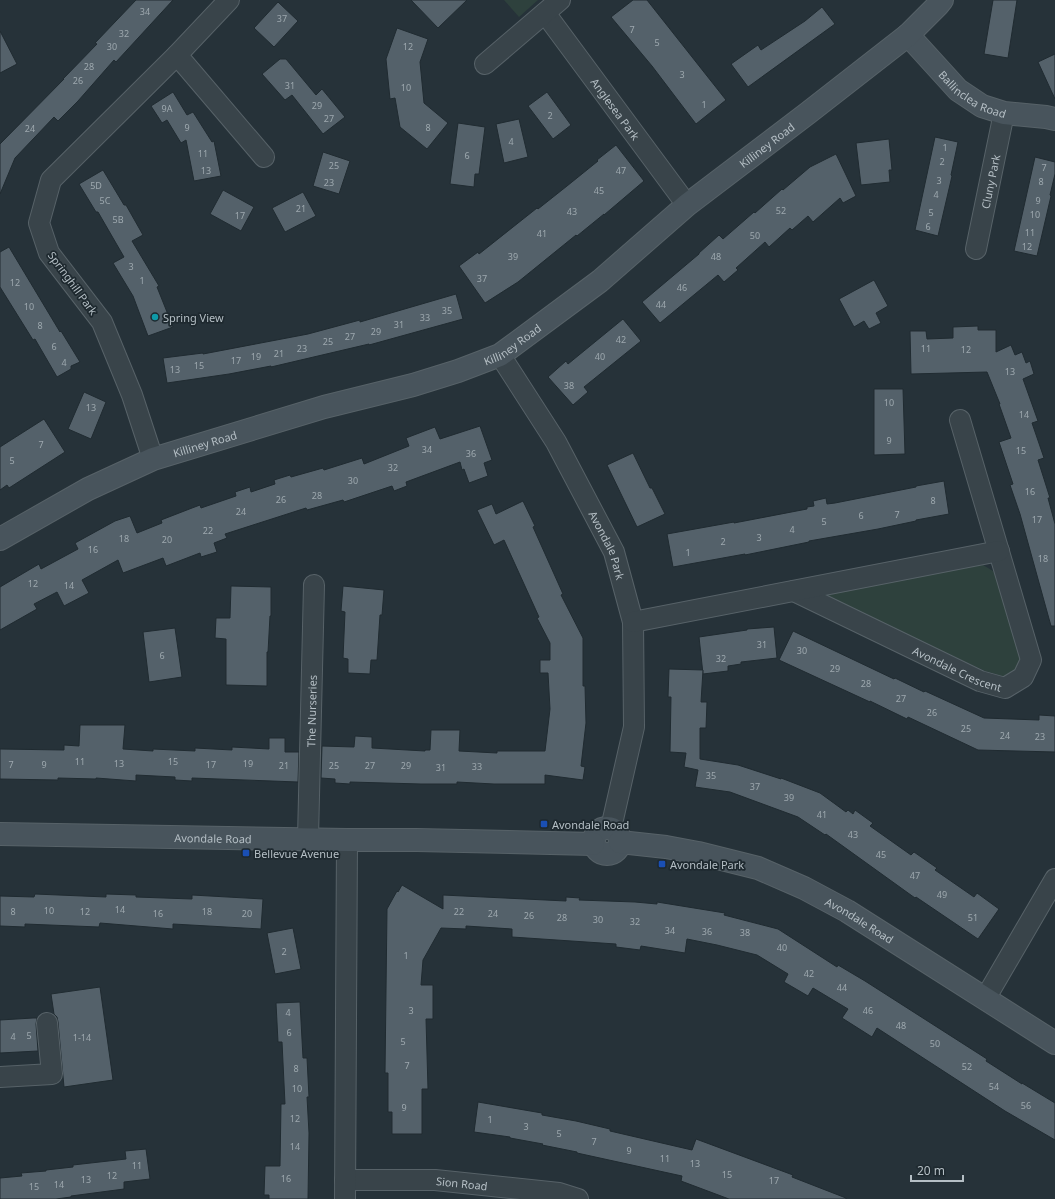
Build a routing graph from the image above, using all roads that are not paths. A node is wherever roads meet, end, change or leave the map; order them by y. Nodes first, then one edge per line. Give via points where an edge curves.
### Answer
1 (229, 0) edge
2 (560, 0) edge
3 (942, 0) edge
4 (545, 13) junction
5 (908, 35) junction
6 (177, 55) junction
7 (485, 64) dead end
8 (1004, 113) junction
9 (1055, 119) edge
10 (264, 157) dead end
11 (687, 205) junction
12 (976, 250) dead end
13 (500, 355) junction
14 (960, 420) dead end
15 (153, 459) junction
16 (0, 539) edge
17 (999, 551) junction
18 (314, 584) dead end
19 (794, 591) junction
20 (633, 622) junction
21 (0, 834) edge
22 (617, 836) junction
23 (308, 838) junction
24 (347, 840) junction
25 (1055, 880) edge
26 (985, 999) junction
27 (47, 1023) dead end
28 (1055, 1043) edge
29 (0, 1077) edge
30 (345, 1190) edge
31 (578, 1199) edge

1 - 6 street, Springhill Park
2 - 4 street
3 - 5 street, Killiney Road
4 - 7 street
4 - 11 street, Anglesea Park
5 - 8 street, Ballinclea Road via 958,90 982,106
5 - 11 street, Killiney Road
6 - 10 street
6 - 15 street, Springhill Park via 51,180 39,224 48,253 102,322 132,395
8 - 9 street, Ballinclea Road
8 - 12 street, Cluny Park
11 - 13 street, Killiney Road via 600,280
13 - 15 street, Killiney Road via 413,385 324,407
13 - 20 street, Avondale Park via 556,442 614,552
14 - 17 street, Avondale Crescent
15 - 16 street, Killiney Road via 82,492
17 - 19 street
17 - 19 street, Avondale Crescent via 1031,660 1023,677 1005,688 980,681
18 - 23 street, The Nurseries
19 - 20 street
20 - 22 street, Avondale Park via 634,727
21 - 23 street, Avondale Road
22 - 24 street, Avondale Road via 601,828 594,834 593,844
22 - 26 street, Avondale Road via 698,853 764,871 804,888 847,911
23 - 24 street, Avondale Road
24 - 30 street
25 - 26 street
26 - 28 street, Avondale Road
27 - 29 street via 52,1074
30 - 31 street, Sion Road via 435,1180 559,1193

